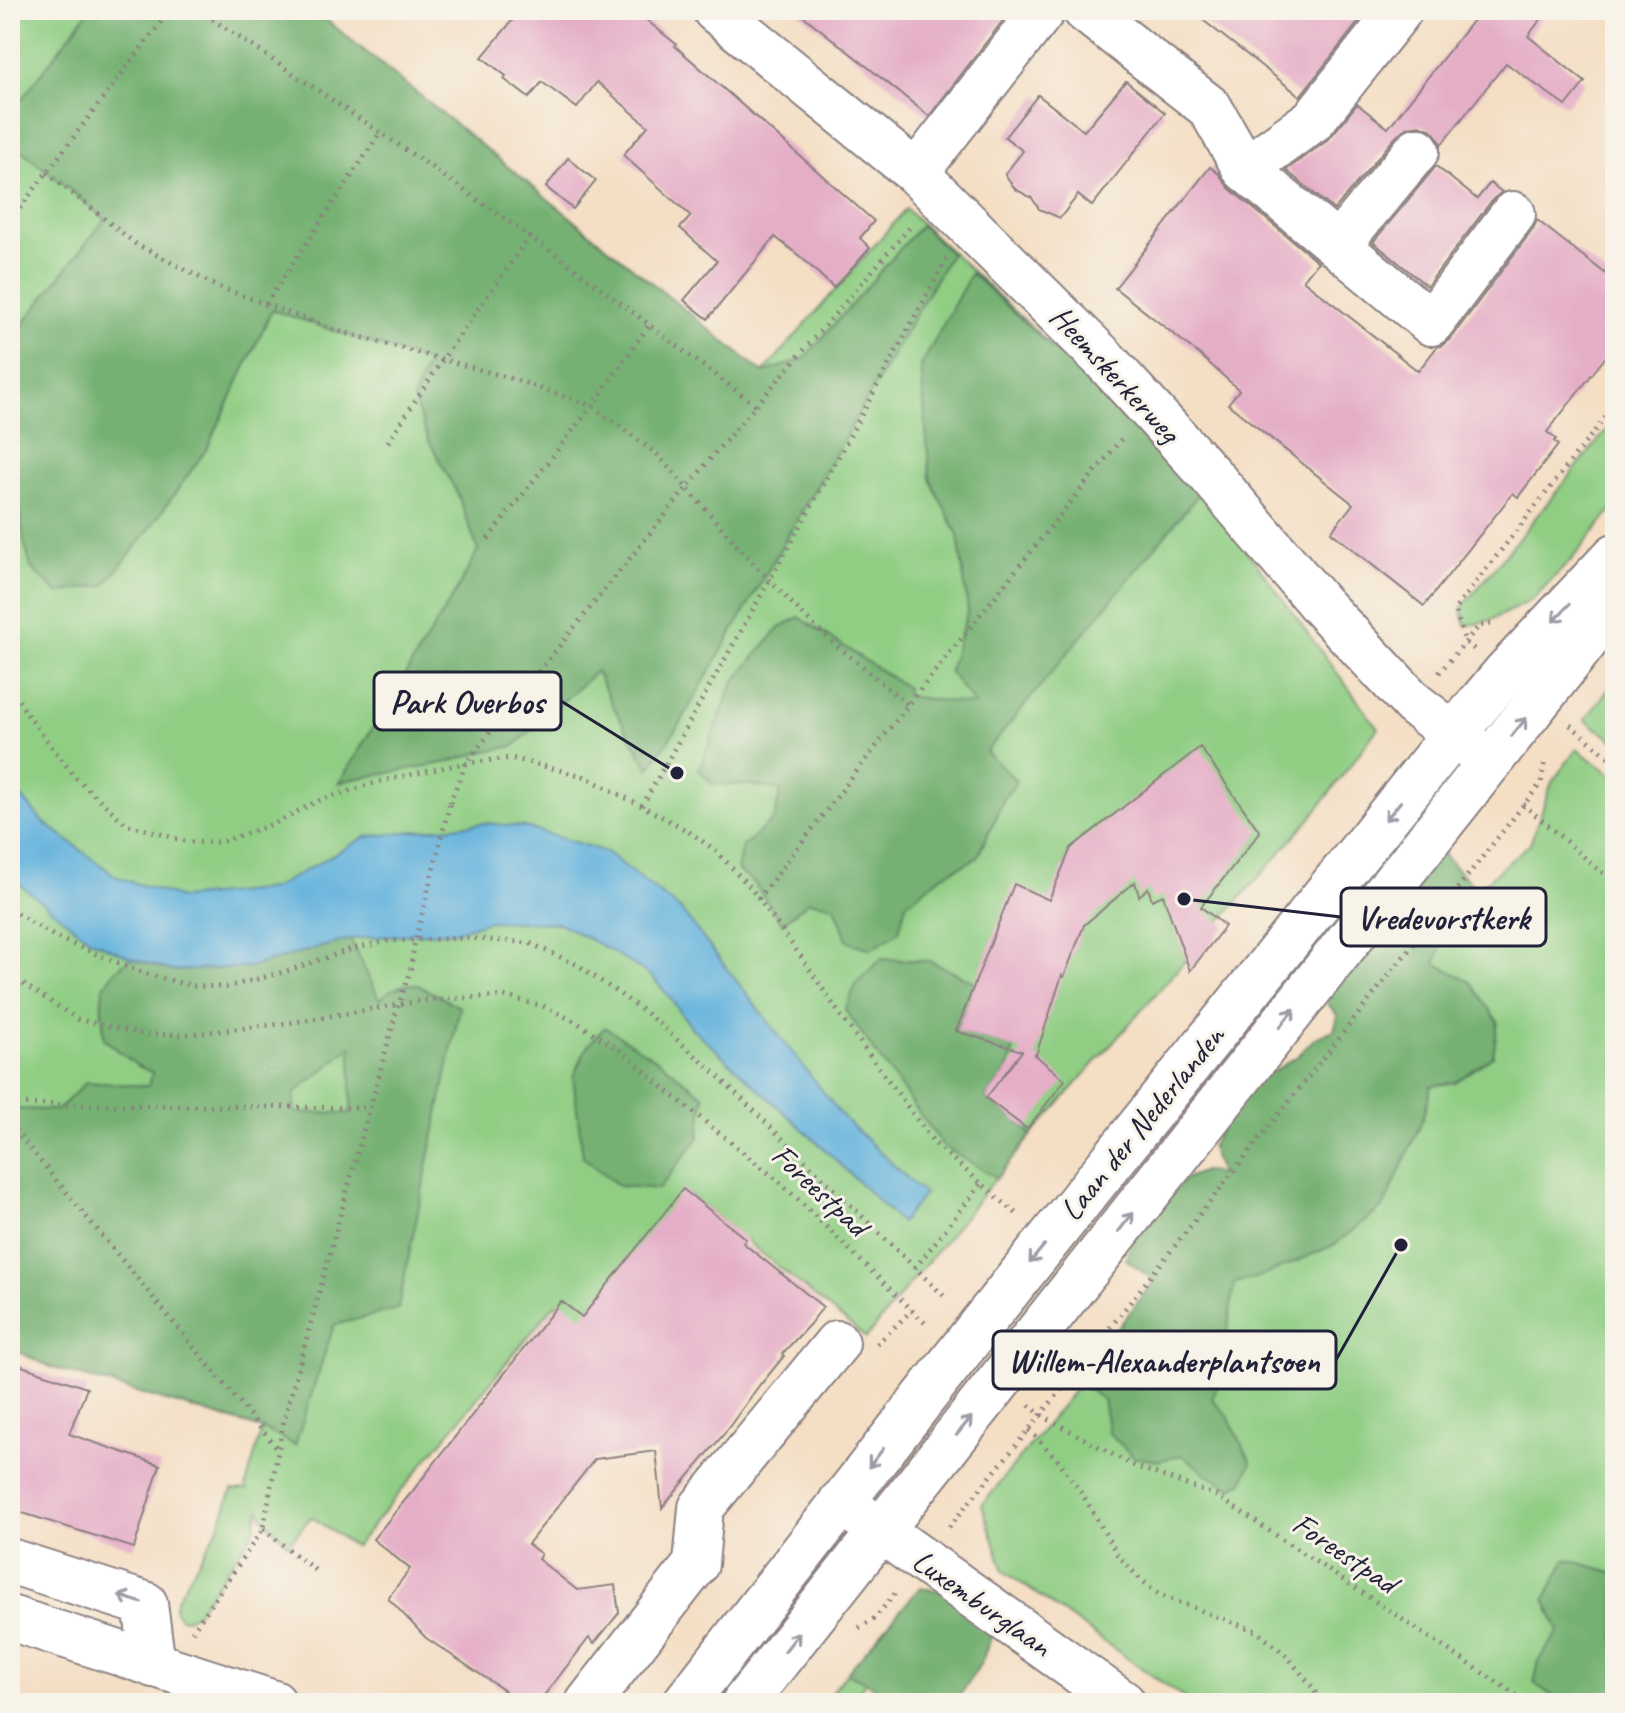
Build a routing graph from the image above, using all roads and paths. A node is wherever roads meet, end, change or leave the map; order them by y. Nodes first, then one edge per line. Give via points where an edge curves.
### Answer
1 (170, 10) edge
2 (199, 10) edge
3 (715, 10) edge
4 (1043, 10) edge
5 (1085, 10) edge
6 (1400, 10) edge
7 (380, 133) junction
8 (1417, 150) dead end
9 (1245, 169) junction
10 (47, 173) junction
11 (940, 197) junction
12 (1513, 214) dead end
13 (10, 221) edge
14 (530, 236) junction
15 (1338, 245) junction
16 (266, 304) junction
17 (649, 325) junction
18 (443, 359) junction
19 (755, 405) junction
20 (1615, 405) edge
21 (592, 406) junction
22 (1147, 407) junction
23 (388, 442) dead end
24 (688, 486) junction
25 (488, 539) dead end
26 (1615, 556) edge
27 (769, 581) junction
28 (1615, 604) edge
29 (1465, 642) dead end
30 (10, 687) edge
31 (908, 705) junction
32 (1570, 725) dead end
33 (1454, 734) junction
34 (1490, 762) junction
35 (1615, 762) edge
36 (466, 763) junction
37 (642, 806) junction
38 (1615, 884) edge
39 (758, 899) junction
40 (10, 909) edge
41 (10, 975) edge
42 (398, 1006) junction
43 (10, 1104) edge
44 (370, 1108) junction
45 (10, 1124) edge
46 (982, 1183) junction
47 (1022, 1218) dead end
48 (915, 1268) junction
49 (953, 1305) dead end
50 (837, 1343) dead end
51 (959, 1352) junction
52 (999, 1383) junction
53 (1041, 1415) junction
54 (1029, 1430) junction
55 (278, 1449) junction
56 (841, 1502) junction
57 (263, 1529) junction
58 (881, 1530) junction
59 (922, 1560) junction
60 (10, 1561) edge
61 (316, 1571) dead end
62 (10, 1618) edge
63 (855, 1630) dead end
64 (160, 1667) junction
65 (274, 1703) edge
66 (588, 1703) edge
67 (685, 1703) edge
68 (744, 1703) edge
69 (1123, 1703) edge
70 (1321, 1703) edge
71 (1528, 1703) edge

1 - 10 path
2 - 7 path
3 - 11 street, Heemskerkerweg
4 - 11 street
5 - 9 street via 1210,108
6 - 9 street via 1313,120
7 - 14 path
7 - 16 path
8 - 15 street
9 - 15 street
10 - 13 path
10 - 16 path via 136,244 216,286
11 - 19 path
11 - 22 street, Heemskerkerweg
11 - 27 path
12 - 15 street via 1431,323
14 - 17 path
14 - 18 path
16 - 18 path via 339,331
17 - 19 path
17 - 21 path
18 - 21 path
18 - 23 path
19 - 24 path
20 - 29 path via 1455,609
21 - 24 path via 657,454
21 - 25 path
22 - 31 path
22 - 33 street, Heemskerkerweg via 1382,671
24 - 27 path
24 - 36 path
26 -> 33 street, Laan der Nederlanden
27 - 31 path
27 - 37 path
34 -> 28 street, Laan der Nederlanden
30 - 36 path via 76,778 126,824 188,842 221,842 276,823 317,801
31 - 39 path
32 - 35 path
33 - 34 street, Heemskerkerweg
33 -> 51 street, Laan der Nederlanden
52 -> 34 street, Laan der Nederlanden
36 - 37 path via 511,758 583,776
36 - 42 path, bridge via 450,803
37 - 39 path via 715,850
38 - 53 path via 1523,804
39 - 46 path via 935,1144
40 - 48 path via 57,938 143,973 192,986 227,987 388,941 466,938 529,943 578,965 645,1012 712,1070
41 - 42 path, Foreestpad via 77,1019 146,1035 289,1023
42 - 44 path
42 - 51 path, Foreestpad via 504,996 576,1022 624,1053 782,1184
43 - 44 path
44 - 55 path
45 - 55 path
46 - 47 path
46 - 48 path
48 - 49 path
50 - 66 street via 701,1508 696,1564
51 -> 56 street, Laan der Nederlanden
52 - 53 path, Foreestpad
58 -> 52 street, Laan der Nederlanden
53 - 54 path
53 - 71 path, Foreestpad via 1132,1465 1217,1496
54 - 59 path
54 - 70 path via 1059,1461 1117,1554 1140,1579 1160,1595 1256,1631 1287,1656
55 - 57 path
56 - 58 street, Luxemburglaan
56 - 67 street, Laan der Nederlanden
57 - 61 path
57 - 64 path
58 - 59 street, Luxemburglaan
68 -> 58 street, Laan der Nederlanden
59 - 63 path via 875,1618
59 - 69 street, Luxemburglaan
64 -> 60 street via 145,1604
62 - 64 street
64 - 65 street

